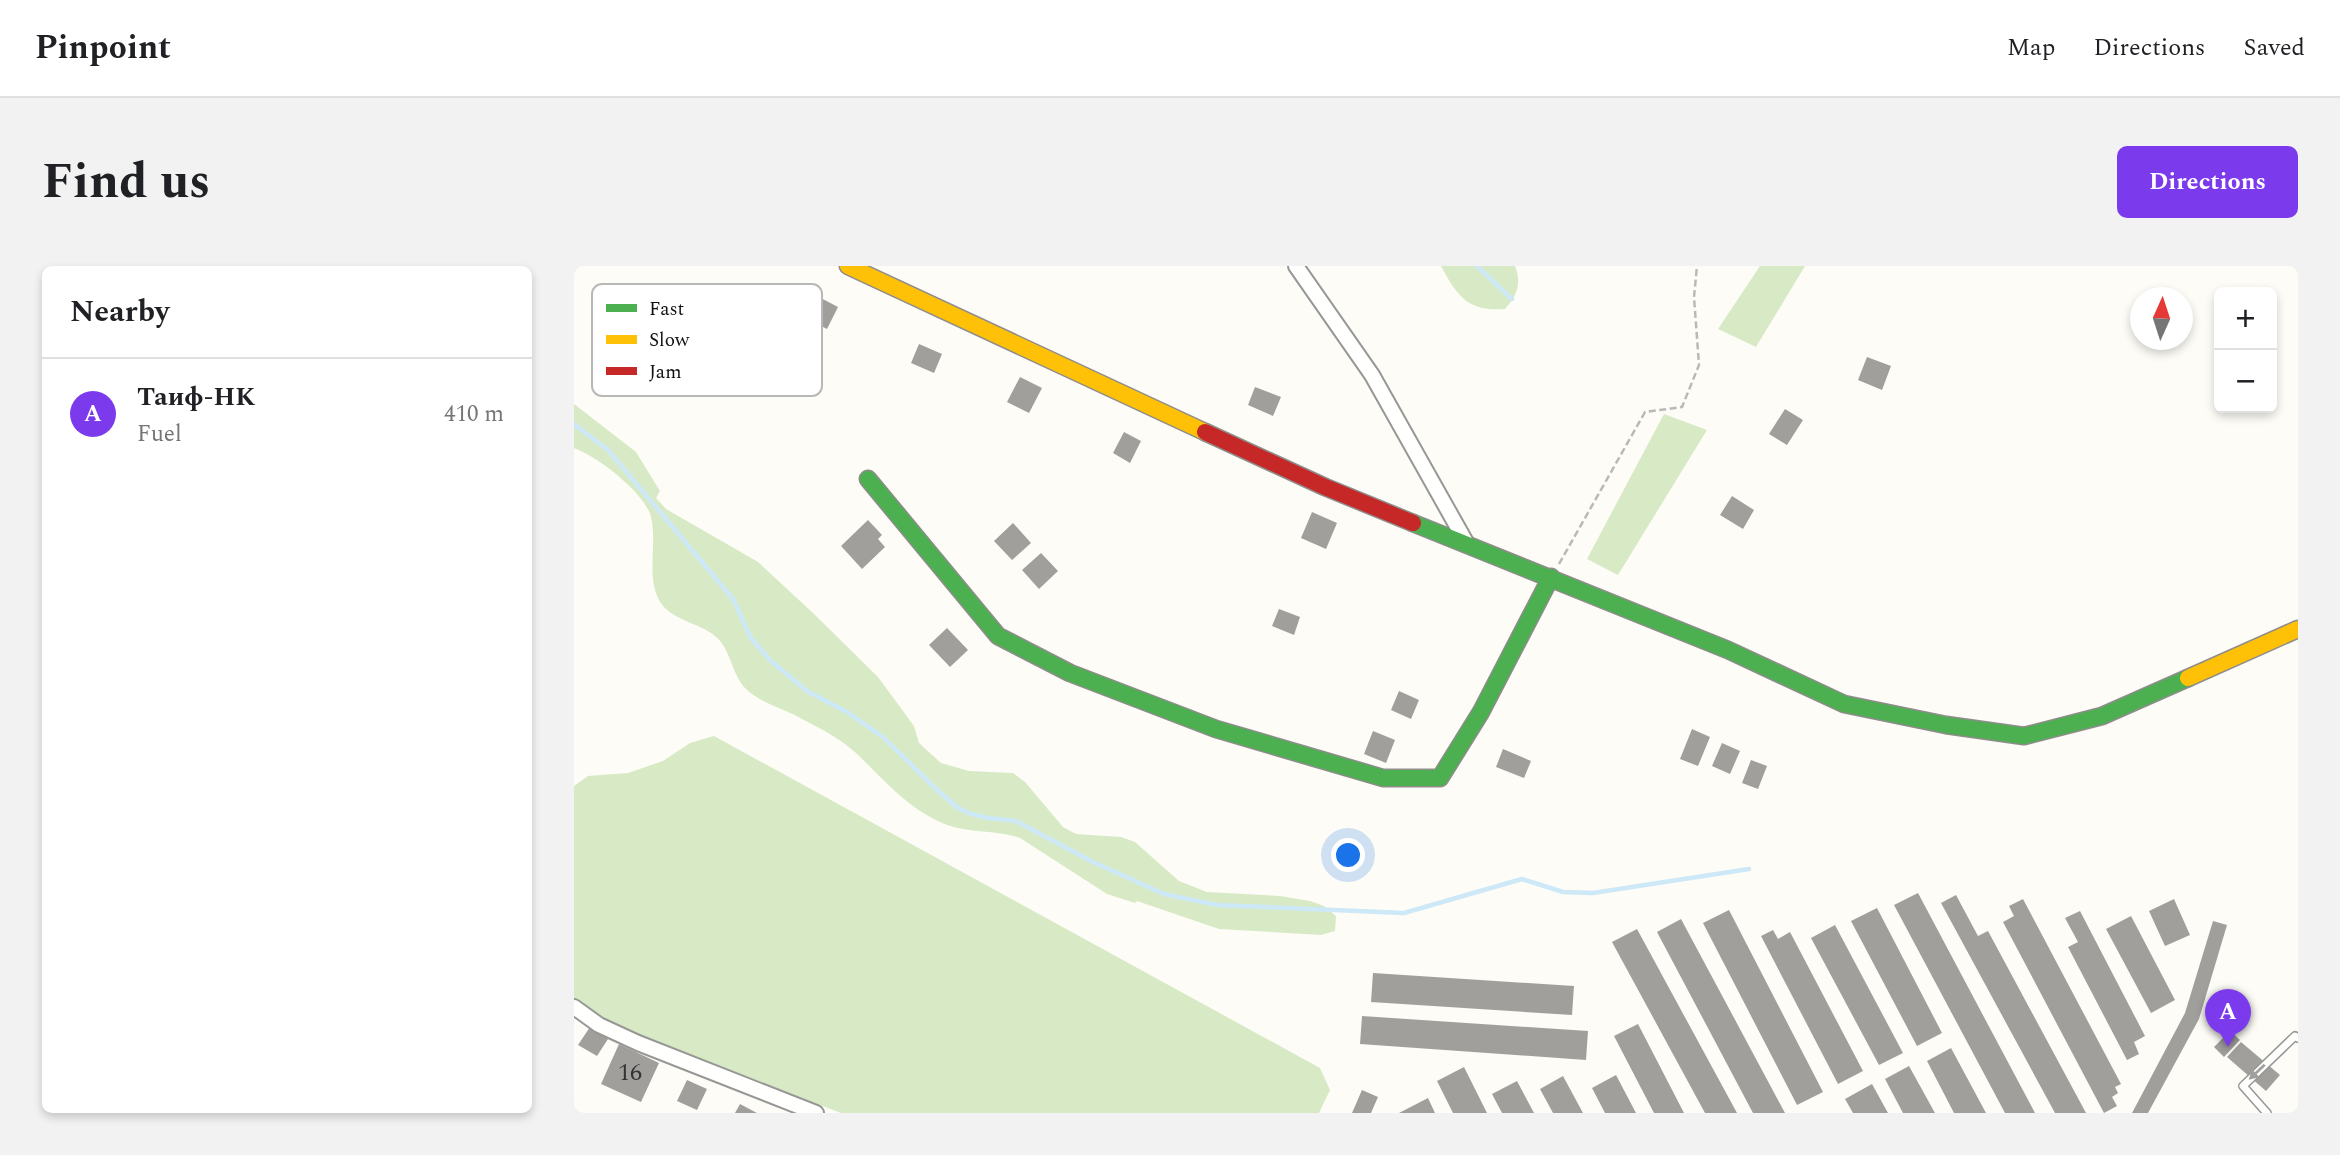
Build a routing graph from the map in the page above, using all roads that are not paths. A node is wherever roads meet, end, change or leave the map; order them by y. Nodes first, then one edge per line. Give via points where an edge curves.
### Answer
1 (848, 266) edge
2 (1296, 266) edge
3 (868, 479) dead end
4 (1467, 544) junction
5 (1551, 578) junction
6 (2298, 629) edge
7 (574, 1007) edge
8 (2298, 1038) edge
9 (816, 1113) edge
10 (2267, 1113) edge

1 - 4 street via 1325,487
2 - 4 street via 1372,376
3 - 5 street via 999,636 1070,673 1216,729 1383,778 1440,778 1481,712
4 - 5 street
5 - 6 street via 1728,650 1844,704 2024,736 2102,716
7 - 9 street via 638,1043
8 -> 10 lane via 2243,1086

